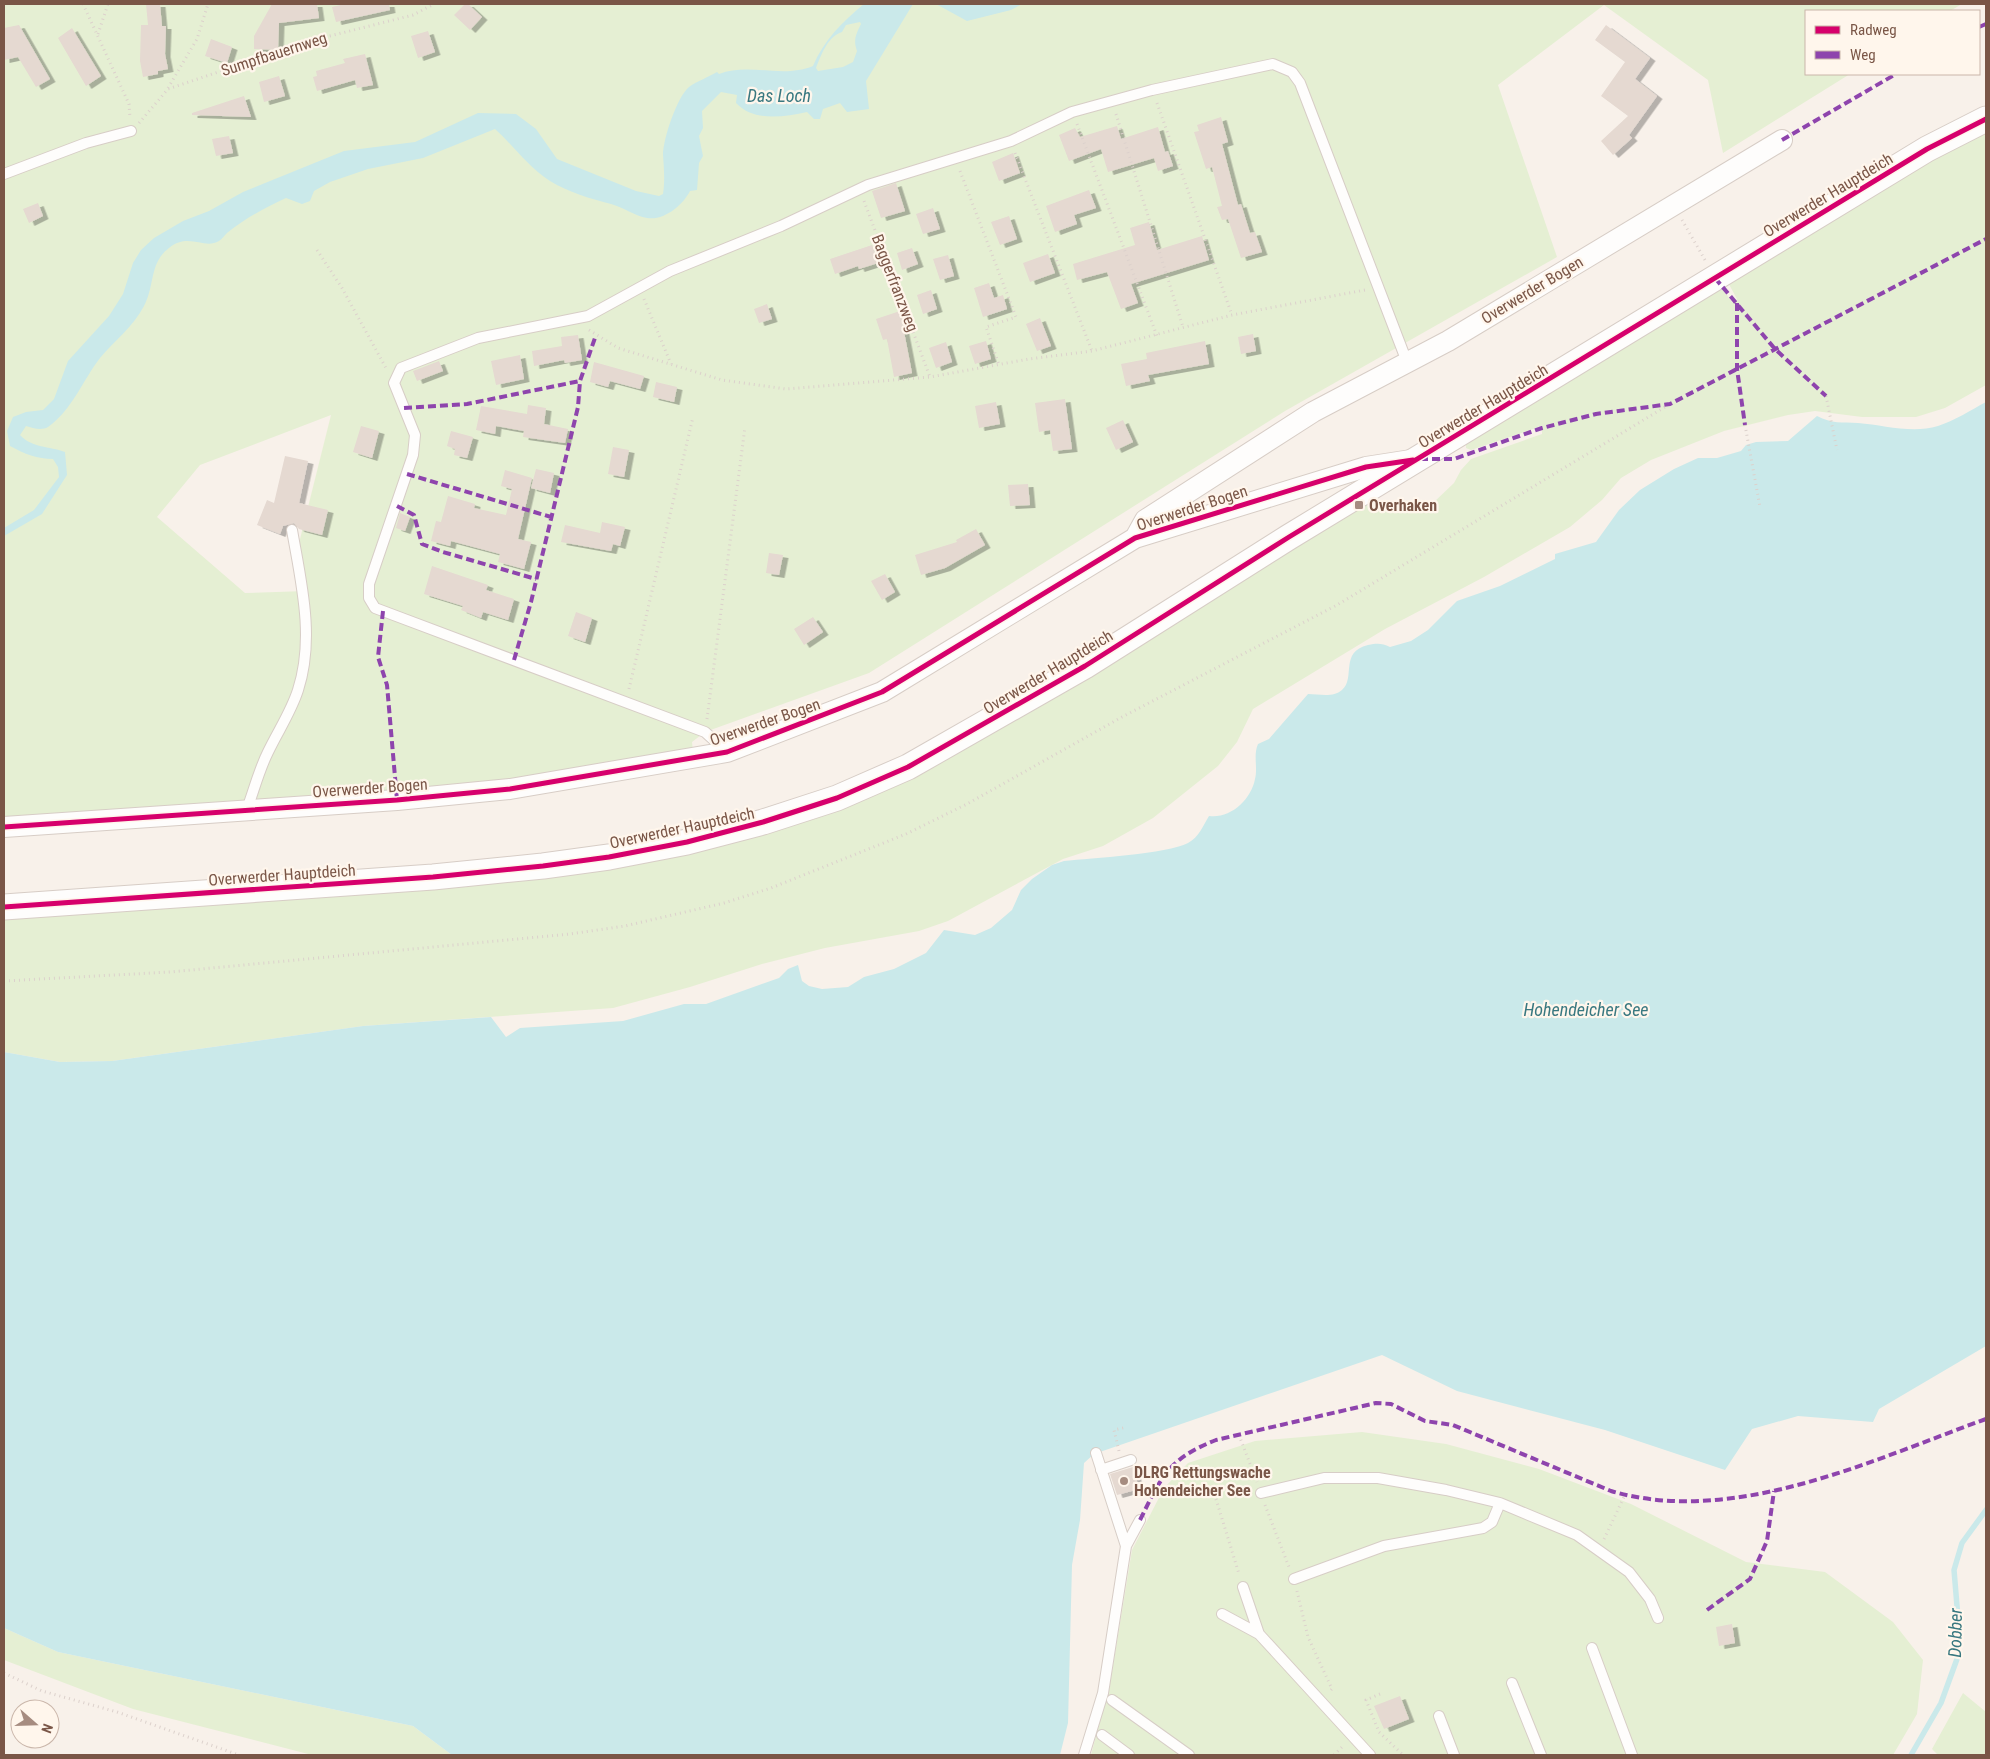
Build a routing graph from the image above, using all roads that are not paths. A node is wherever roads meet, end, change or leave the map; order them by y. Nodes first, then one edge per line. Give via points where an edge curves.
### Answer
1 (1986, 119) edge
2 (131, 131) road end
3 (1782, 140) dead end
4 (4, 174) edge
5 (1407, 362) junction
6 (1420, 459) junction
7 (292, 530) dead end
8 (1135, 538) junction
9 (727, 752) junction
10 (247, 809) junction
11 (4, 827) edge
12 (4, 907) edge
13 (1096, 1453) dead end
14 (1131, 1460) dead end
15 (1101, 1470) junction
16 (1261, 1493) dead end
17 (1500, 1503) junction
18 (1140, 1520) dead end
19 (1126, 1546) junction
20 (1294, 1580) dead end
21 (1243, 1587) road end
22 (1222, 1614) dead end
23 (1658, 1618) dead end
24 (1259, 1634) junction
25 (1592, 1648) dead end
26 (1512, 1683) dead end
27 (1112, 1700) dead end
28 (1439, 1716) dead end
29 (1102, 1735) dead end
30 (1084, 1755) edge
31 (1128, 1755) edge
32 (1189, 1755) edge
33 (1370, 1755) edge
34 (1454, 1755) edge
35 (1541, 1755) edge
36 (1632, 1755) edge

1 - 6 street, Overwerder Hauptdeich via 1928,149
2 - 4 lane via 86,143
3 - 5 street, Overwerder Bogen via 1448,341
5 - 8 street, Overwerder Bogen via 1312,412 1145,520
5 - 9 lane via 1300,83 1292,72 1273,64 1152,90 1072,112 1011,141 859,189 781,226 670,271 588,316 478,338 401,368 394,383 414,435 413,456 369,584 369,598 375,608 705,732
6 - 8 street, Overwerder Bogen via 1366,467
6 - 12 street, Overwerder Hauptdeich via 1288,537 1085,666 908,767 837,798 763,822 688,842 543,866 423,878
7 - 10 lane via 305,605 305,653 299,689 268,753
8 - 9 street, Overwerder Bogen via 882,692
9 - 10 street, Overwerder Bogen via 510,790
10 - 11 street, Overwerder Bogen
13 - 15 lane
14 - 15 lane
15 - 19 lane
16 - 17 lane via 1324,1478 1378,1478
17 - 20 lane via 1492,1522 1482,1528 1384,1546
17 - 23 lane via 1577,1536 1630,1572 1650,1599
18 - 19 lane
19 - 30 lane via 1103,1693
21 - 24 lane
22 - 24 lane
24 - 33 lane
25 - 36 lane
26 - 35 lane
27 - 32 lane
28 - 34 lane
29 - 31 lane

